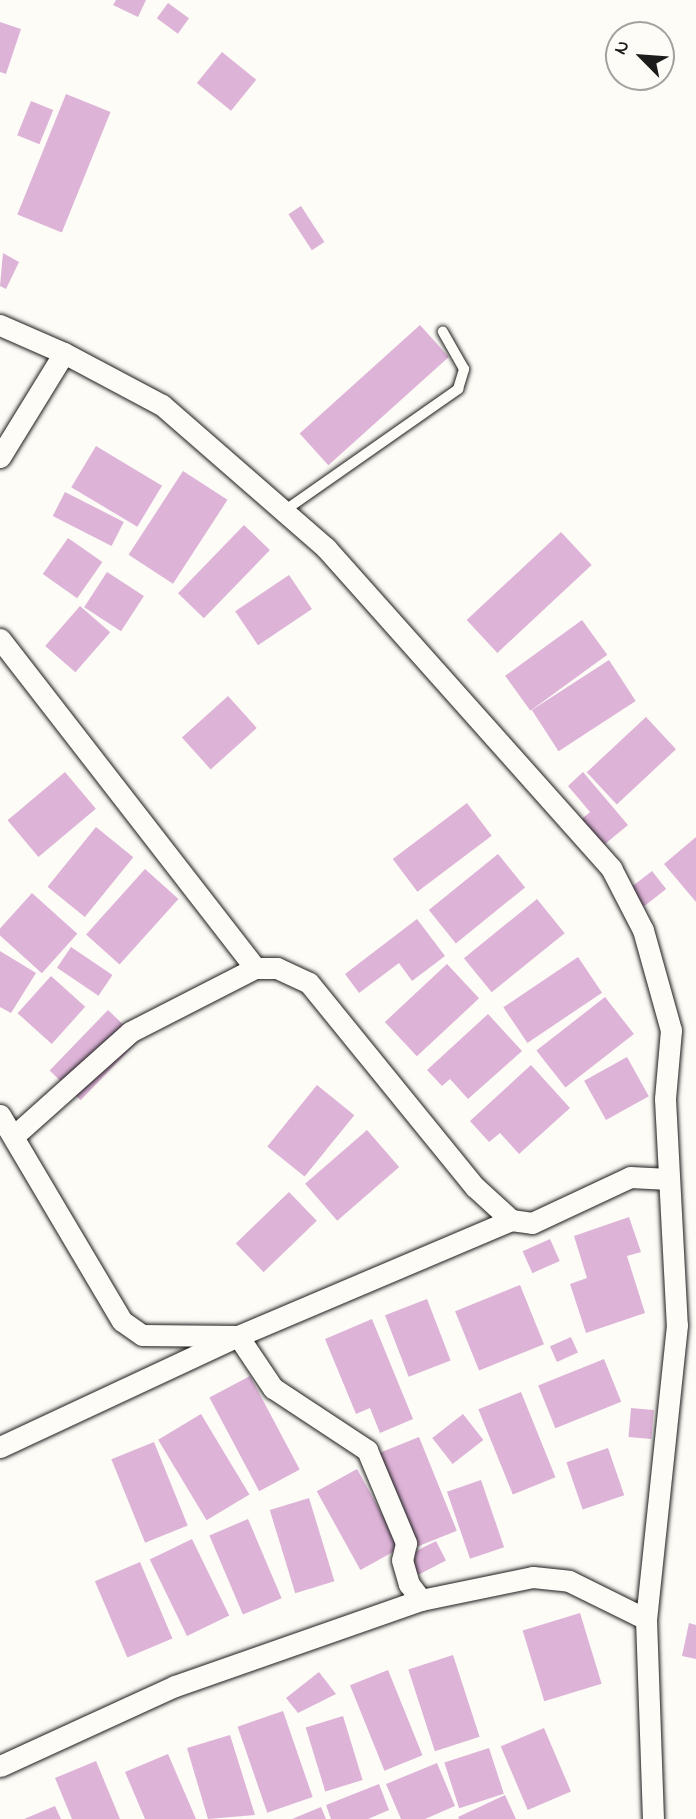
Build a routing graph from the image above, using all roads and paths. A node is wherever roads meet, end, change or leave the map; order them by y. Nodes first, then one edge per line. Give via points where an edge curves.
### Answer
1 (0, 326) edge
2 (443, 332) dead end
3 (64, 353) junction
4 (0, 457) edge
5 (284, 511) junction
6 (0, 639) edge
7 (255, 968) junction
8 (0, 1115) edge
9 (15, 1135) junction
10 (670, 1179) junction
11 (511, 1220) junction
12 (687, 1328) edge
13 (238, 1336) junction
14 (0, 1447) edge
15 (421, 1600) junction
16 (646, 1619) junction
17 (0, 1766) edge
18 (649, 1818) edge

1 - 3 street
2 - 5 lane via 464,369 458,389
3 - 4 street
3 - 5 street via 162,405
5 - 10 street via 326,548 611,868 643,930 671,1030 665,1100
6 - 7 street
7 - 9 street via 130,1032
7 - 11 street via 277,968 309,984 475,1187
8 - 9 street
9 - 13 street via 122,1321 142,1335
10 - 11 street via 629,1177 531,1223
10 - 12 street
11 - 13 street
12 - 16 street
13 - 14 street
13 - 15 street via 272,1388 367,1450 406,1543 402,1560 409,1584
15 - 16 street via 533,1577 569,1581
15 - 17 street via 175,1686
16 - 18 street

